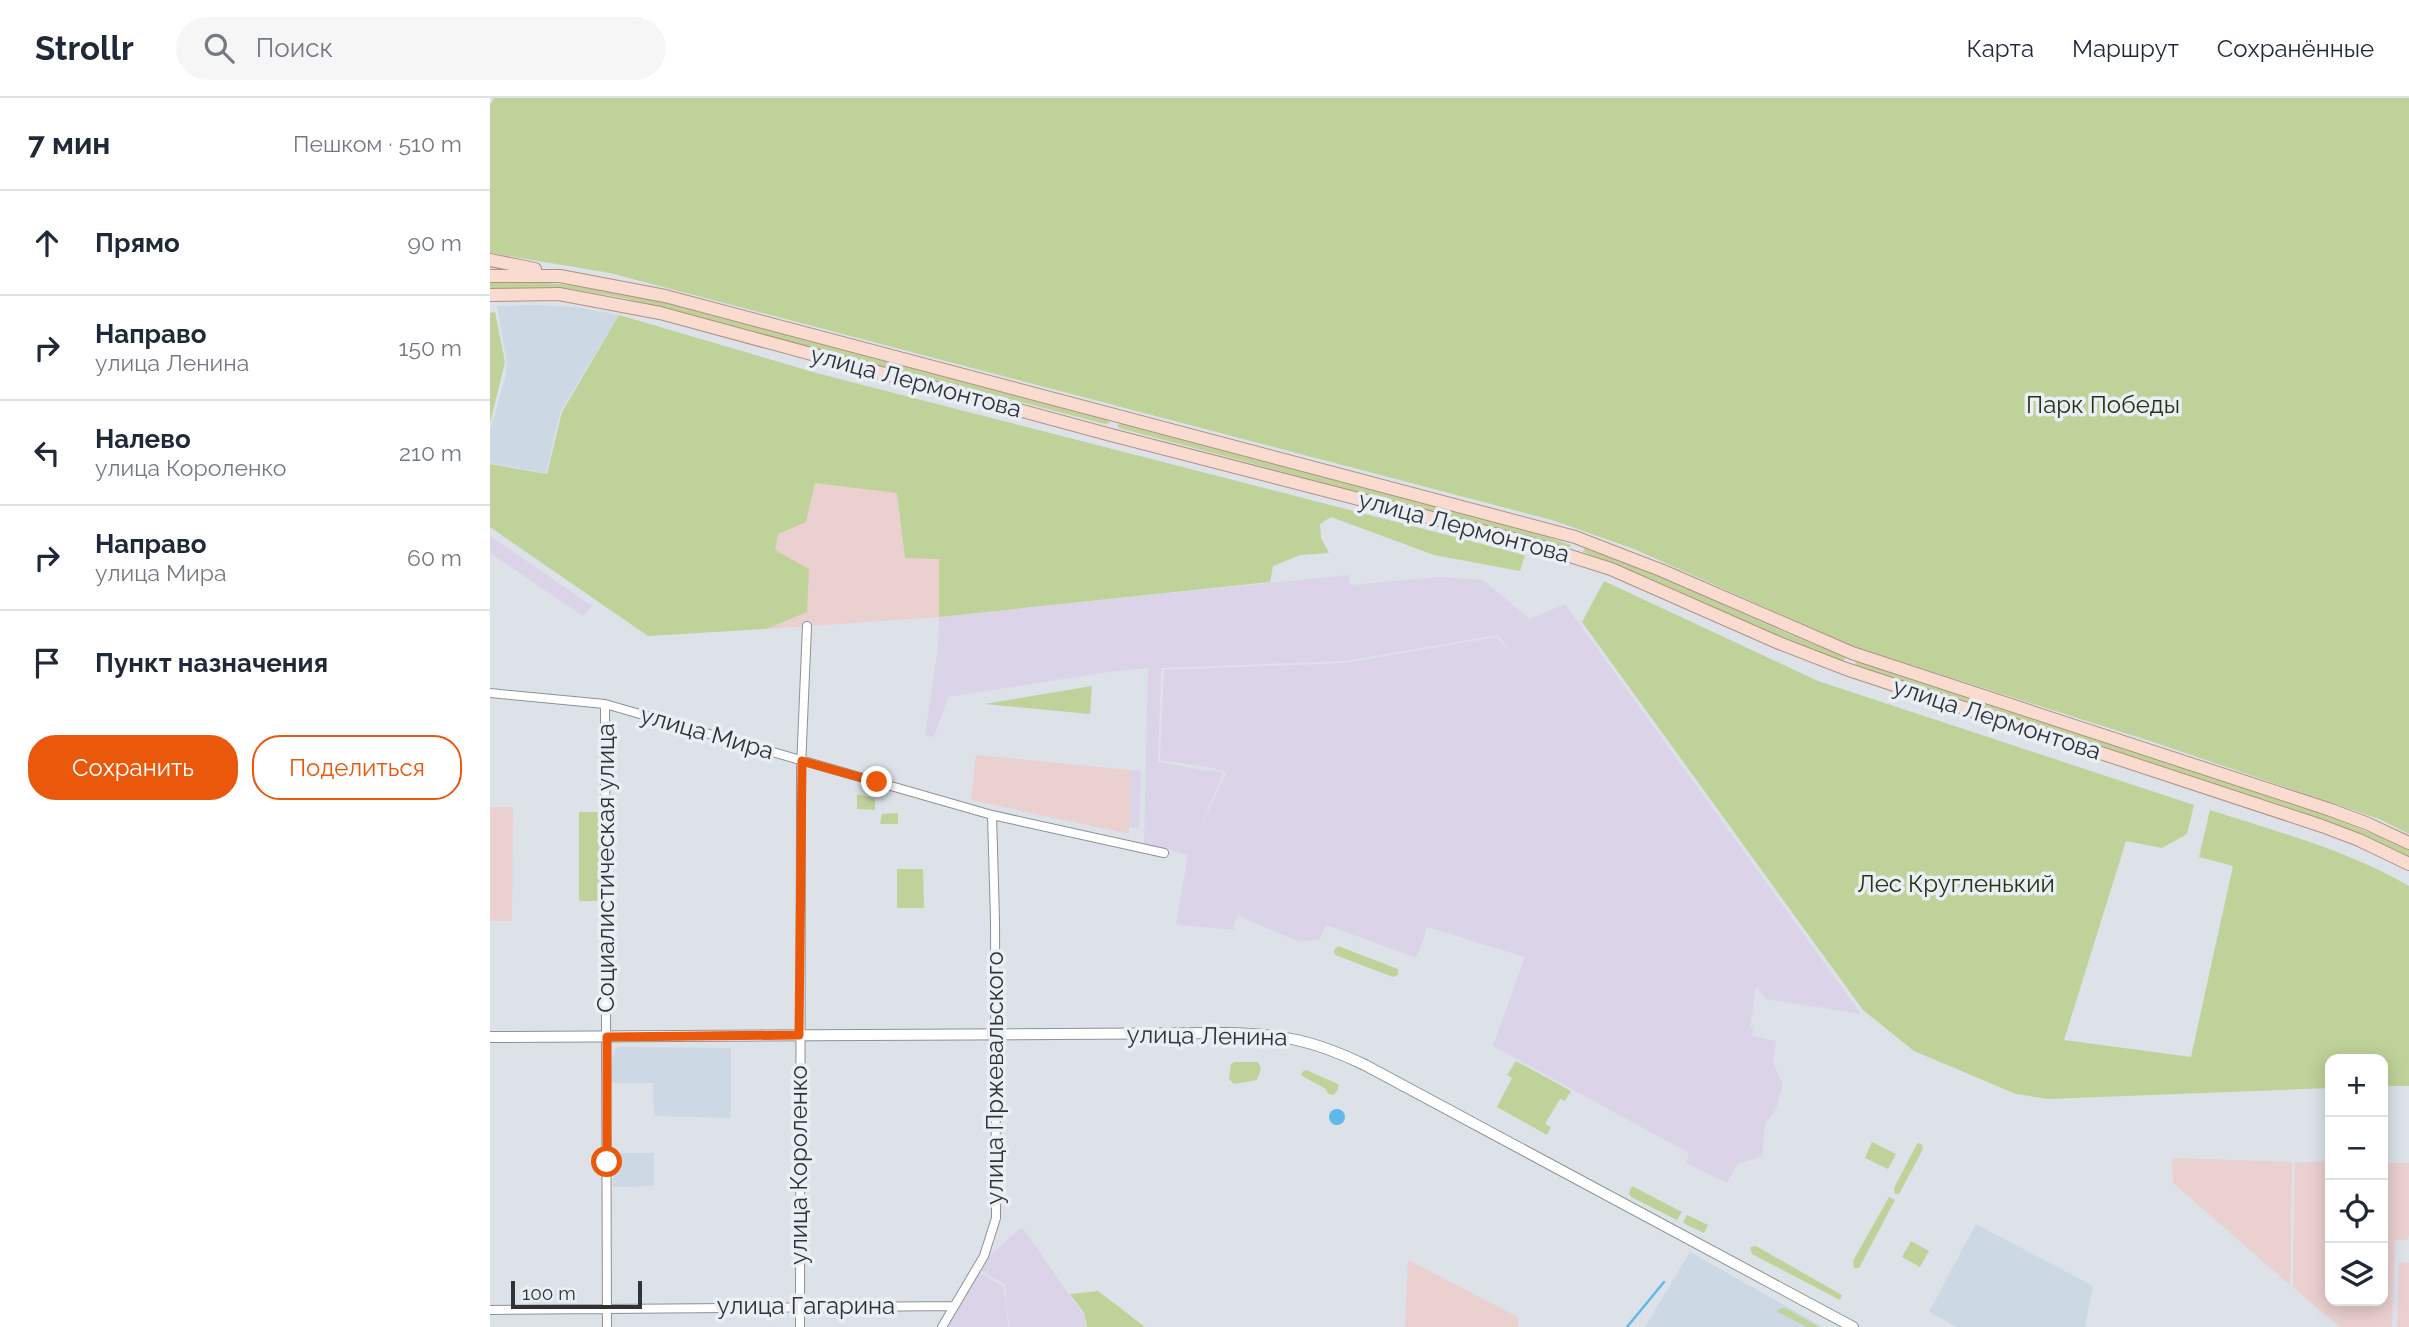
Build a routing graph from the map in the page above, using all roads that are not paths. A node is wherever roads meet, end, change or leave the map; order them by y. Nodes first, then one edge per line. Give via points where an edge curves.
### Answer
1 (490, 260) edge
2 (490, 276) edge
3 (591, 280) junction
4 (490, 295) edge
5 (1114, 415) junction
6 (1111, 435) junction
7 (807, 626) dead end
8 (1852, 653) junction
9 (1846, 669) junction
10 (490, 693) edge
11 (605, 704) junction
12 (802, 761) junction
13 (992, 815) junction
14 (2409, 843) edge
15 (1164, 853) dead end
16 (2409, 864) edge
17 (799, 1035) junction
18 (994, 1035) junction
19 (490, 1037) edge
20 (607, 1037) junction
21 (799, 1306) junction
22 (953, 1306) junction
23 (607, 1308) junction
24 (490, 1310) edge
25 (607, 1327) edge
26 (800, 1327) edge
27 (942, 1327) edge
28 (1853, 1327) edge

1 - 3 main road
2 - 3 main road, улица Лермонтова
3 - 5 main road, улица Лермонтова
4 - 6 main road, улица Лермонтова via 559,294 622,304
5 - 6 main road
5 - 8 main road, улица Лермонтова via 1576,537
6 - 9 main road, улица Лермонтова via 1570,555
7 - 12 street, улица Короленко
8 - 9 main road
8 - 14 main road, улица Лермонтова via 2328,809
9 - 16 main road, улица Лермонтова via 2322,826
10 - 11 street, улица Мира
11 - 12 street, улица Мира
11 - 20 street, Социалистическая улица
12 - 13 street, улица Мира
12 - 17 street, улица Короленко
13 - 15 street, улица Мира
13 - 18 street, улица Пржевальского
17 - 18 main road, улица Ленина
17 - 20 main road, улица Ленина
17 - 21 street, улица Короленко
18 - 22 street, улица Пржевальского via 996,1218 984,1256
18 - 28 main road, улица Ленина via 1251,1033 1316,1043
19 - 20 main road, улица Ленина
20 - 23 street, Социалистическая улица
21 - 22 street, улица Гагарина
21 - 23 street, улица Гагарина
21 - 26 street, улица Короленко
22 - 27 street, улица Пржевальского
23 - 24 street, улица Гагарина
23 - 25 street, Социалистическая улица

